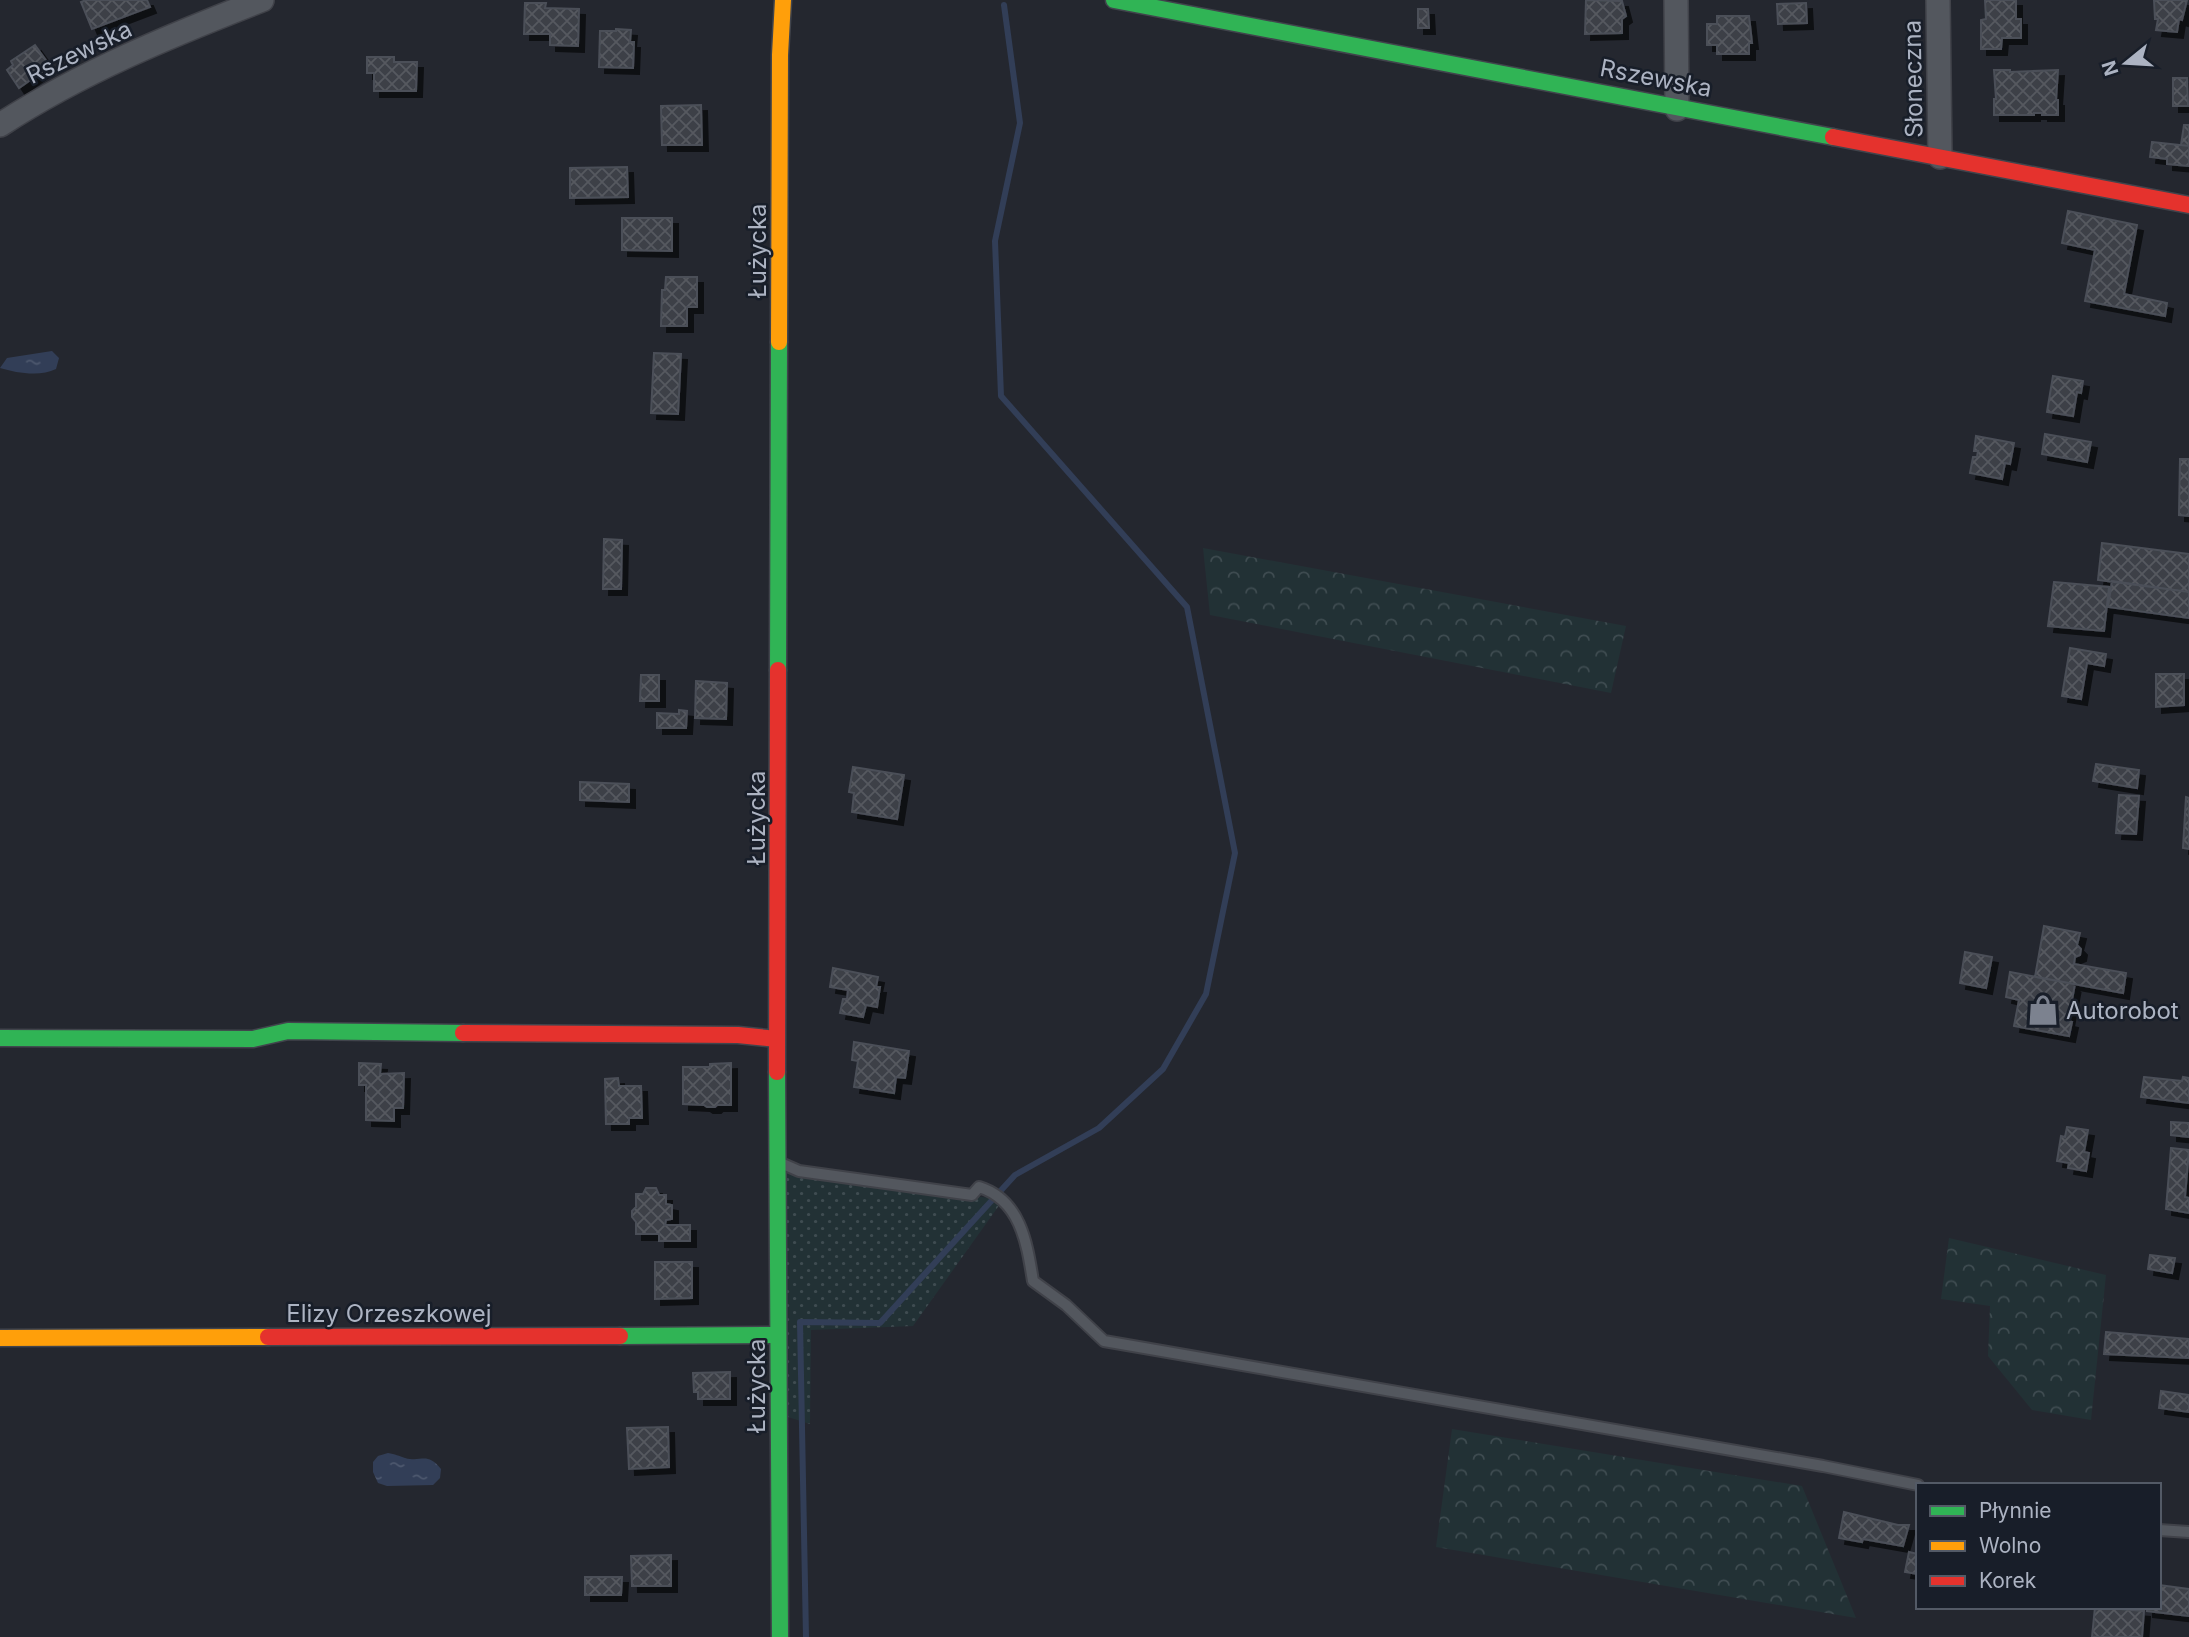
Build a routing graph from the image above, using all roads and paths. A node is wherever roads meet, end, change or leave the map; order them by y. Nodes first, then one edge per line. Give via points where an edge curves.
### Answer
1 (262, 0) edge
2 (783, 0) edge
3 (1114, 0) edge
4 (1676, 0) edge
5 (1938, 0) edge
6 (1677, 109) junction
7 (0, 125) edge
8 (1940, 157) junction
9 (2189, 205) edge
10 (0, 1038) edge
11 (777, 1038) junction
12 (778, 1162) junction
13 (778, 1335) junction
14 (0, 1338) edge
15 (1916, 1485) edge
16 (2161, 1530) edge
17 (2189, 1532) edge
18 (780, 1637) edge

1 - 7 street, Rszewska via 93,72
2 - 11 street, Łużycka
3 - 6 street, Rszewska
4 - 6 street
5 - 8 street, Słoneczna
6 - 8 street, Rszewska
8 - 9 street, Rszewska
10 - 11 street via 253,1039 288,1031
11 - 12 street, Łużycka
12 - 13 street, Łużycka
12 - 15 lane via 799,1171 972,1195 979,1187 992,1191 1017,1218 1026,1238 1033,1281 1104,1341
13 - 14 street, Elizy Orzeszkowej
13 - 18 street, Łużycka
16 - 17 lane

